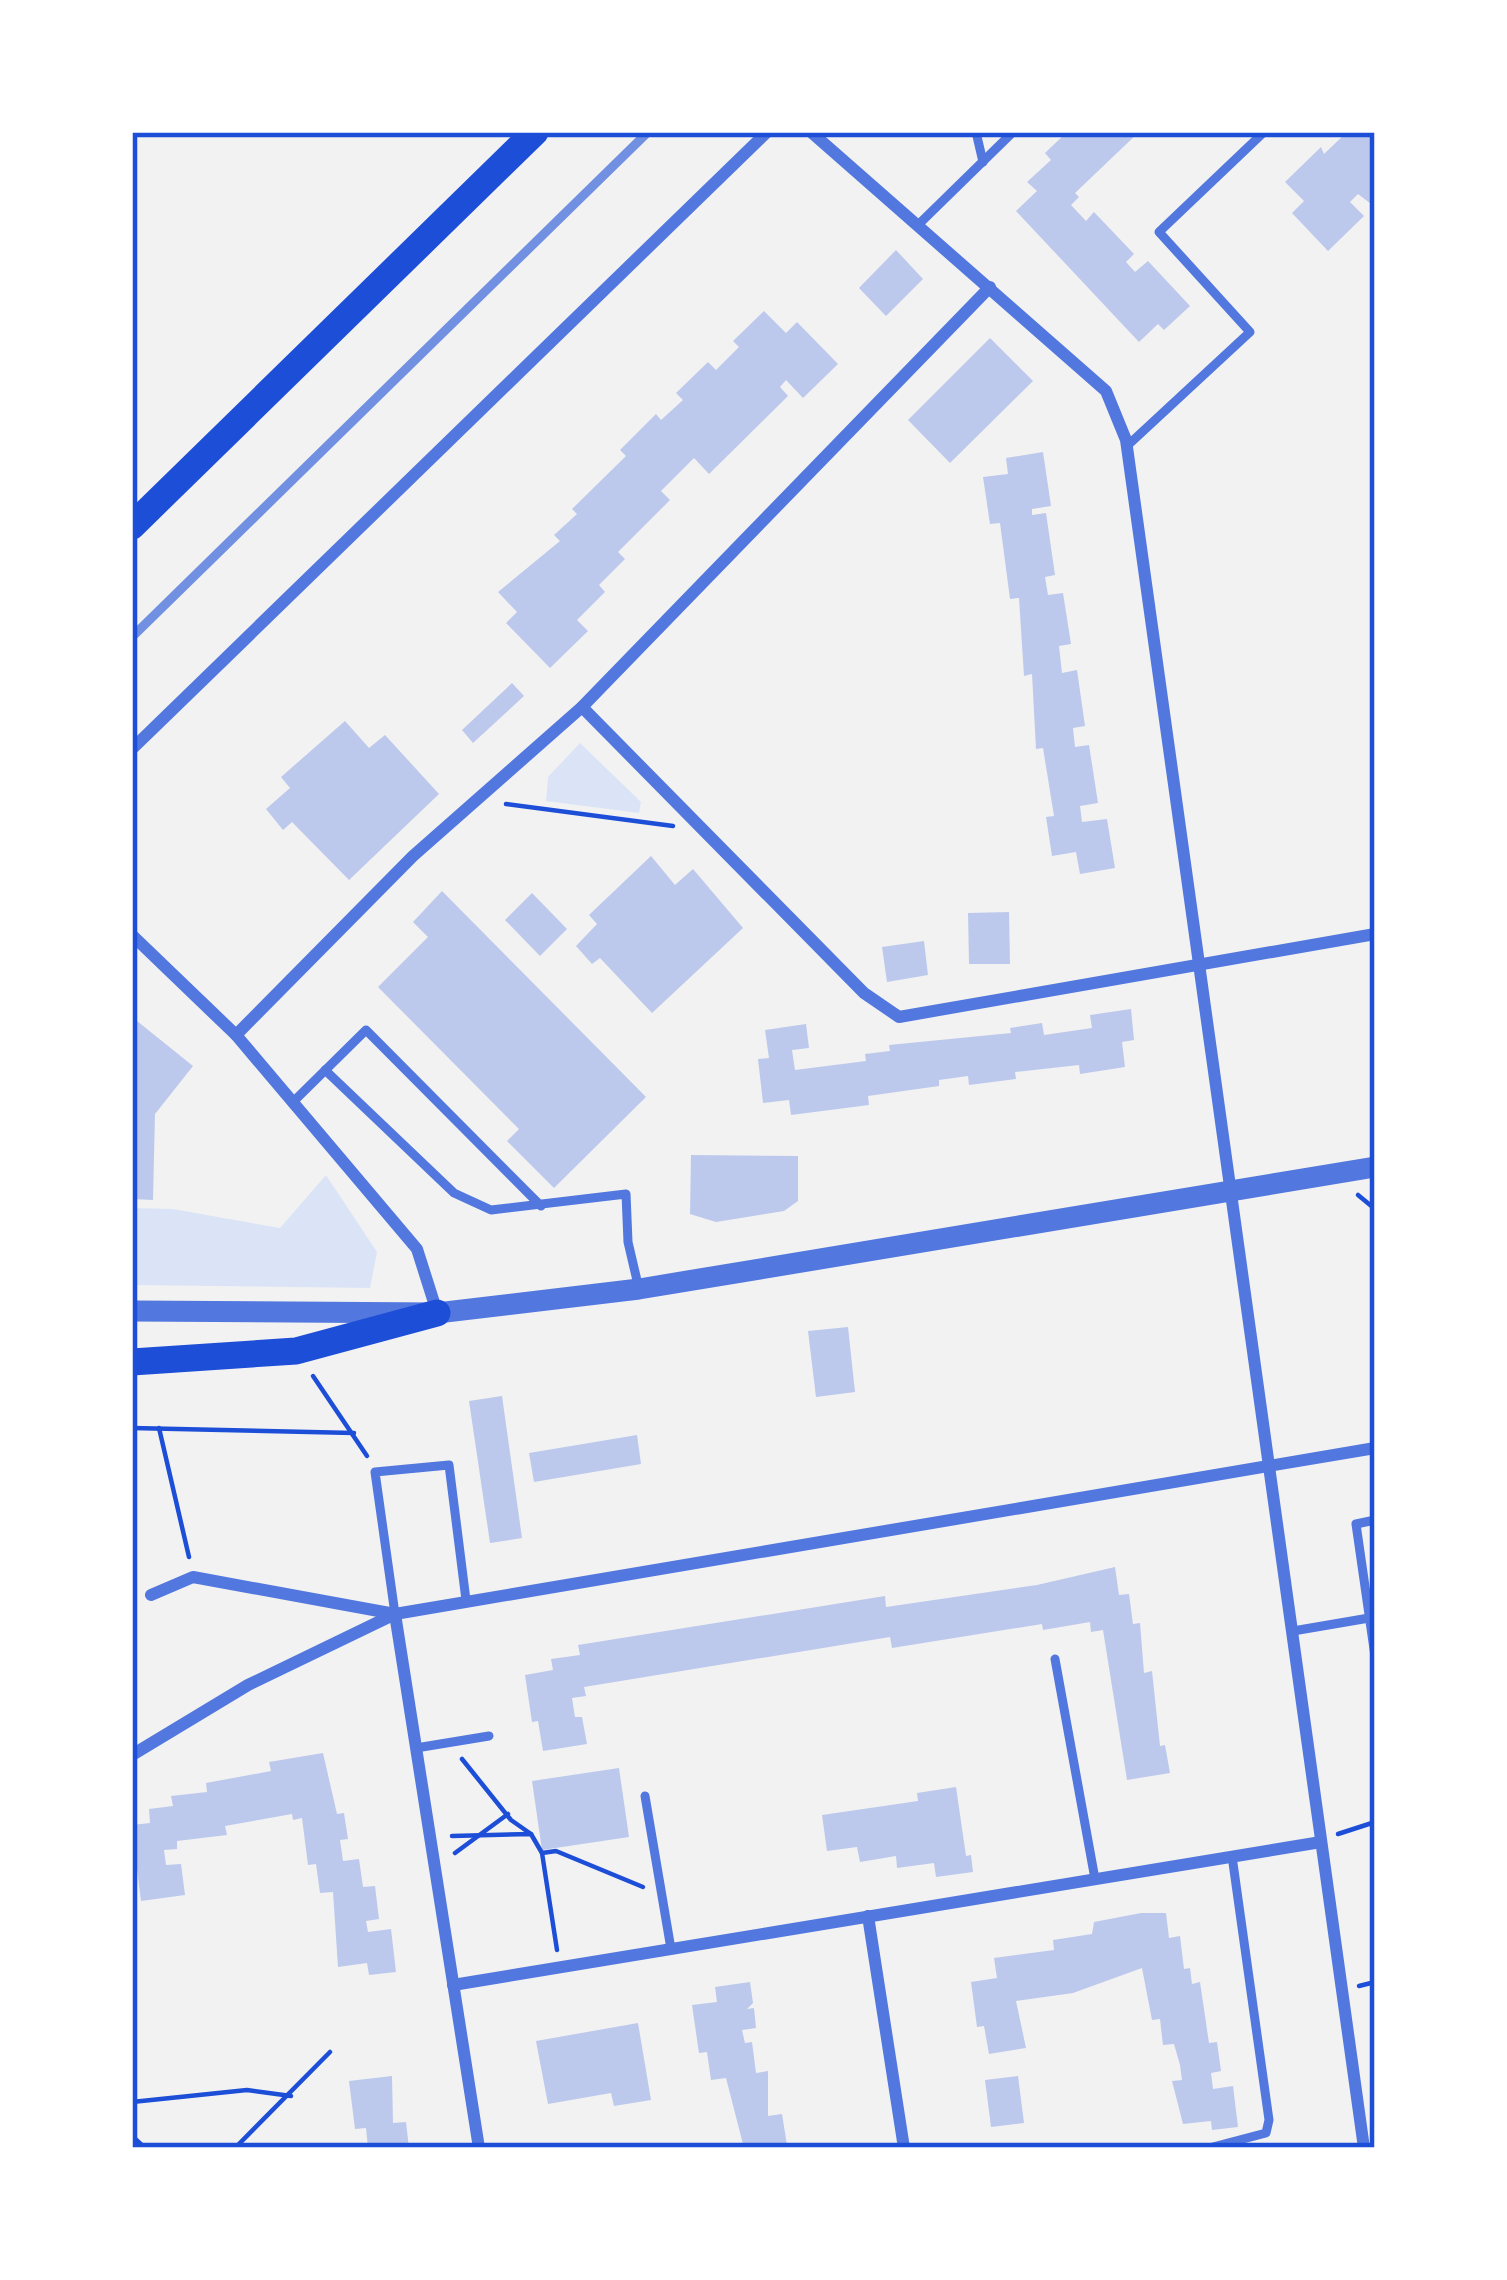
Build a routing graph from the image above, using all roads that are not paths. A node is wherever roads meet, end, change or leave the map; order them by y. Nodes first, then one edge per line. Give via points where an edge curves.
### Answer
1 (535, 132) edge
2 (767, 132) edge
3 (811, 132) edge
4 (976, 132) edge
5 (1013, 132) edge
6 (1264, 132) edge
7 (982, 162) junction
8 (919, 224) junction
9 (990, 286) junction
10 (1126, 446) junction
11 (132, 526) edge
12 (582, 706) junction
13 (132, 748) edge
14 (1375, 934) edge
15 (132, 935) edge
16 (1203, 964) junction
17 (236, 1035) junction
18 (326, 1070) junction
19 (292, 1102) junction
20 (1375, 1167) edge
21 (1232, 1192) junction
22 (541, 1206) junction
23 (639, 1289) junction
24 (132, 1311) edge
25 (437, 1313) junction
26 (132, 1362) edge
27 (1375, 1448) edge
28 (1270, 1465) junction
29 (1375, 1520) edge
30 (151, 1595) dead end
31 (466, 1600) junction
32 (395, 1614) junction
33 (1372, 1618) edge
34 (1292, 1631) junction
35 (1375, 1656) edge
36 (1055, 1659) dead end
37 (489, 1736) dead end
38 (416, 1748) junction
39 (132, 1755) edge
40 (645, 1796) dead end
41 (1322, 1842) junction
42 (1232, 1856) junction
43 (1096, 1879) junction
44 (868, 1916) junction
45 (670, 1948) junction
46 (452, 1985) junction
47 (478, 2148) edge
48 (904, 2148) edge
49 (1209, 2148) edge
50 (1364, 2148) edge

1 - 11 main road
2 - 13 street
3 - 8 street
4 - 7 lane
5 - 7 lane
6 - 10 lane via 1159,232 1250,332
7 - 8 lane
8 - 9 street
9 - 10 street via 1106,391
9 - 12 street
10 - 16 street
12 - 16 street via 864,993 898,1017
12 - 17 street via 413,856
14 - 16 street
15 - 17 street
16 - 21 street
17 - 19 street
18 - 19 lane
18 - 22 lane via 454,1192 491,1210
18 - 22 lane via 366,1030
19 - 25 street via 417,1249
20 - 21 street
21 - 23 street
21 - 28 street
22 - 23 lane via 626,1194
23 - 25 street
24 - 25 street
25 - 26 main road via 296,1351
27 - 28 street
28 - 31 street
28 - 34 street
29 - 33 lane via 1356,1524
30 - 32 street via 193,1577
31 - 32 street
31 - 32 lane via 449,1465 375,1472
32 - 38 street
32 - 39 street via 248,1685
33 - 34 lane
33 - 35 lane
34 - 41 street
36 - 43 lane
37 - 38 lane
38 - 46 street
40 - 45 lane
41 - 42 street
41 - 50 street
42 - 43 street
42 - 49 lane via 1269,2120 1267,2133
43 - 44 street
44 - 45 street
44 - 48 street
45 - 46 street
46 - 47 street

